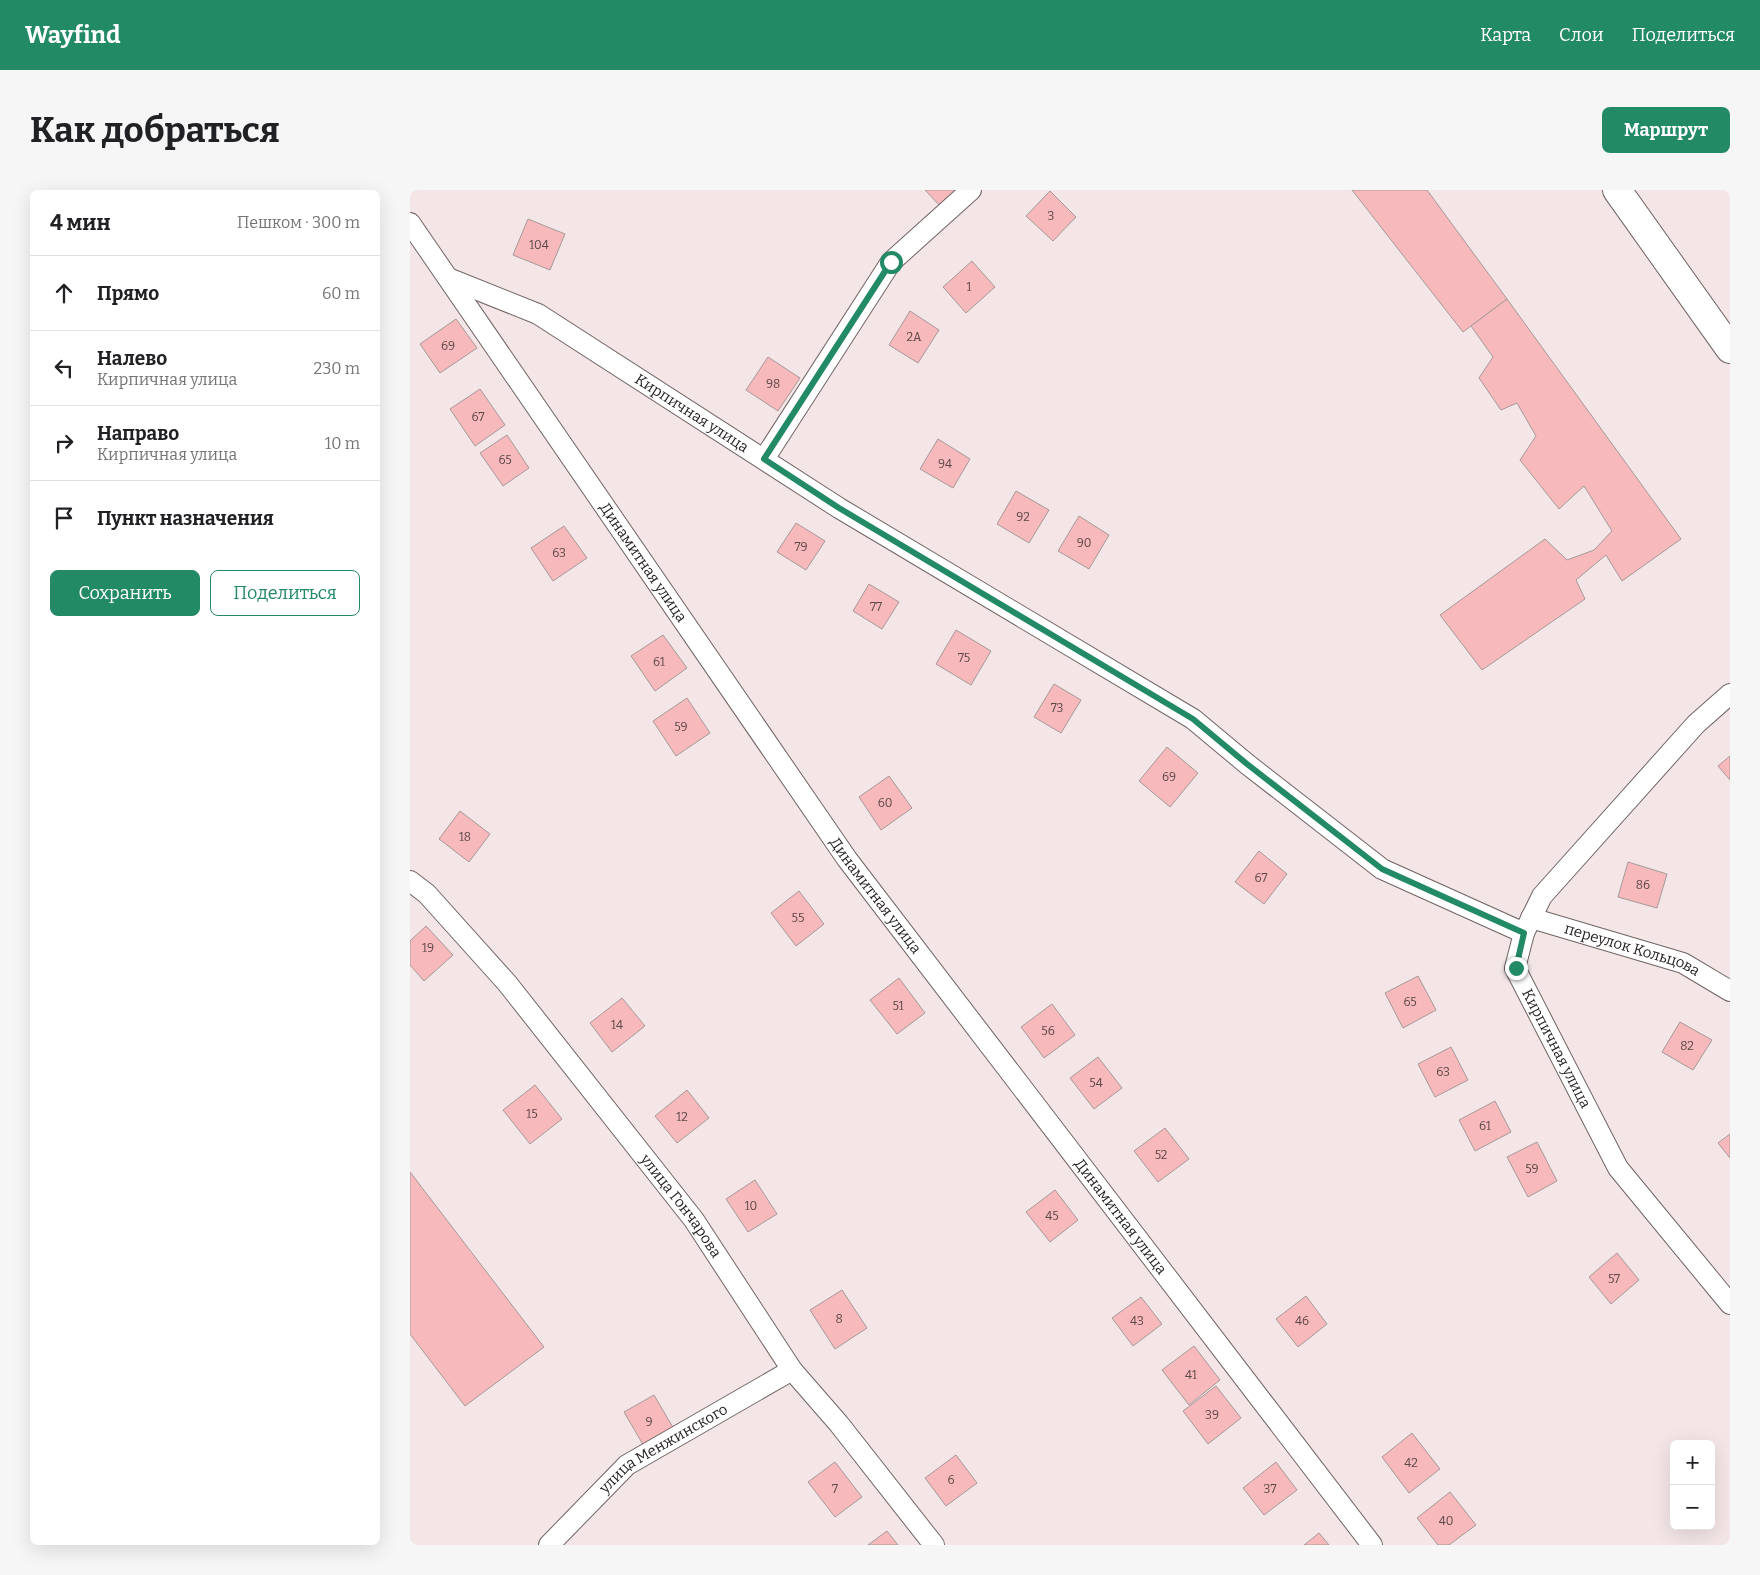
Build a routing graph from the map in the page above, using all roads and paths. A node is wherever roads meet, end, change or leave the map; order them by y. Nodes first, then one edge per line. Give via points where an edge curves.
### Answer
1 (972, 190) edge
2 (1617, 190) edge
3 (410, 224) edge
4 (448, 278) junction
5 (1730, 348) edge
6 (764, 459) junction
7 (1730, 694) edge
8 (410, 881) edge
9 (1528, 925) junction
10 (1730, 991) edge
11 (1730, 1304) edge
12 (792, 1370) junction
13 (549, 1545) edge
14 (934, 1545) edge
15 (1372, 1545) edge

1 - 6 street via 891,262
2 - 5 street
3 - 4 street, Динамитная улица
4 - 6 street, Кирпичная улица via 538,314
4 - 15 street, Динамитная улица via 847,859
6 - 9 street, Кирпичная улица via 839,508 1193,719 1382,869
7 - 9 street via 1696,724 1542,896
8 - 12 street, улица Гончарова via 427,894 507,983 694,1220
9 - 10 street, переулок Кольцова via 1683,963
9 - 11 street, Кирпичная улица via 1516,968 1618,1168
12 - 13 street, улица Менжинского via 627,1466
12 - 14 street, улица Гончарова

